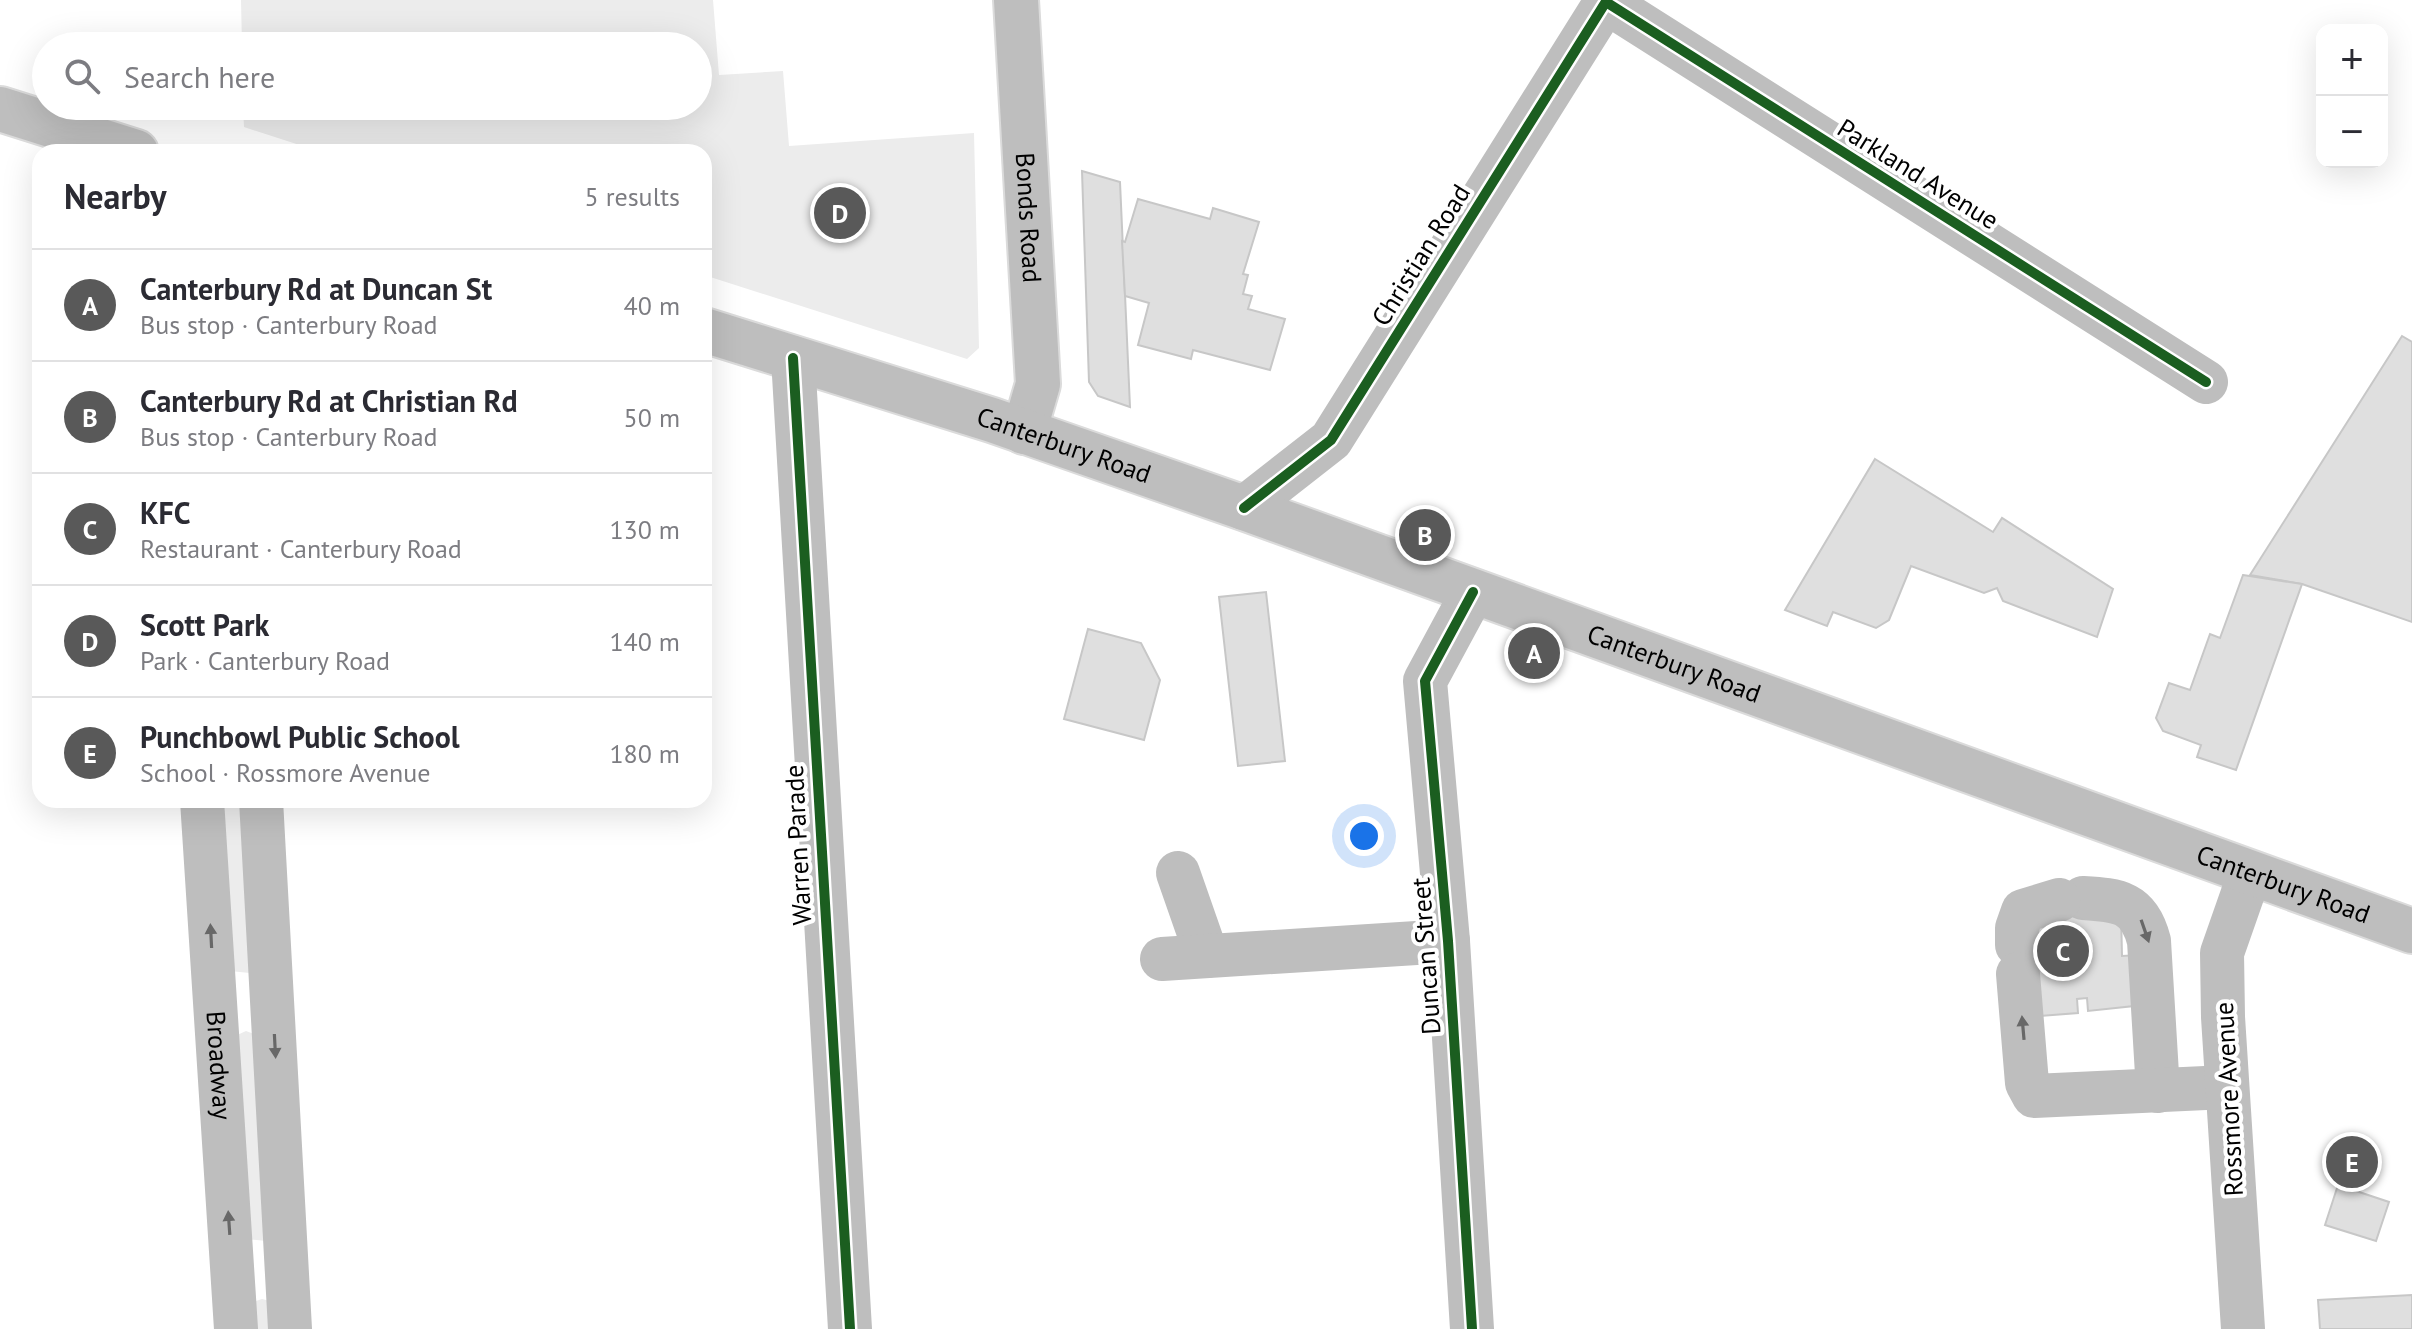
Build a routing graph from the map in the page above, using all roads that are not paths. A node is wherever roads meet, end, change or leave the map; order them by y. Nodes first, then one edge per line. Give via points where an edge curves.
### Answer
1 (1016, 0) edge
2 (1607, 1) edge
3 (0, 109) edge
4 (32, 119) edge
5 (35, 120) edge
6 (111, 144) edge
7 (712, 333) edge
8 (793, 358) junction
9 (2206, 382) dead end
10 (1024, 432) junction
11 (1244, 508) junction
12 (1473, 592) junction
13 (203, 808) edge
14 (261, 808) edge
15 (1178, 873) dead end
16 (2250, 873) junction
17 (2412, 931) edge
18 (1448, 941) junction
19 (1207, 956) junction
20 (1162, 959) dead end
21 (272, 1002) junction
22 (215, 1004) junction
23 (2227, 1087) junction
24 (2158, 1091) junction
25 (287, 1272) junction
26 (232, 1274) junction
27 (236, 1329) edge
28 (290, 1329) edge
29 (850, 1329) edge
30 (1472, 1329) edge
31 (2243, 1329) edge

1 - 10 main road, Bonds Road via 1038,384
2 - 9 main road, Parkland Avenue
2 - 11 main road, Christian Road via 1331,440
3 - 4 main road
5 - 6 main road
7 - 8 main road, Canterbury Road
8 - 10 main road, Canterbury Road
8 - 29 main road, Warren Parade
10 - 11 main road, Canterbury Road
11 - 12 main road, Canterbury Road
12 - 16 main road, Canterbury Road
12 - 18 main road, Duncan Street via 1425,681
22 -> 13 main road, Broadway
14 - 21 main road
15 - 19 main road
16 - 17 main road, Canterbury Road
16 - 23 main road, Rossmore Avenue via 2222,953
18 - 19 main road
18 - 30 main road, Duncan Street
19 - 20 main road
21 - 22 main road
21 -> 25 main road
26 -> 22 main road, Broadway
23 - 24 main road
23 - 31 main road, Rossmore Avenue
24 -> 24 main road via 2034,1096 2027,1083 2018,959 2017,928 2023,911 2071,899 2113,900 2132,908 2144,923
25 - 26 main road
25 - 28 main road
26 - 27 main road, Broadway

